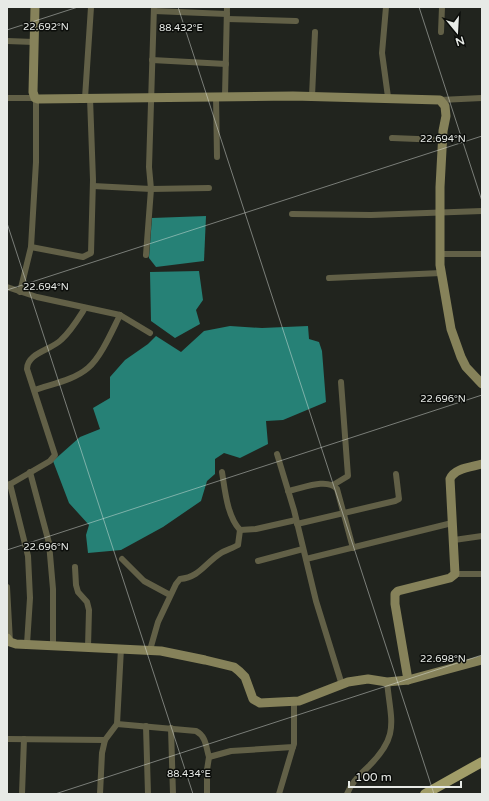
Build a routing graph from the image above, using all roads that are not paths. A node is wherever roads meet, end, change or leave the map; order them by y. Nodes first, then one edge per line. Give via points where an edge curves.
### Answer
1 (35, 7) edge
2 (91, 7) edge
3 (227, 7) edge
4 (386, 7) edge
5 (442, 7) edge
6 (154, 9) edge
7 (227, 17) junction
8 (296, 21) dead end
9 (314, 32) dead end
10 (441, 32) dead end
11 (7, 41) edge
12 (34, 42) junction
13 (152, 60) junction
14 (226, 64) junction
15 (221, 96) junction
16 (312, 96) junction
17 (152, 97) junction
18 (388, 97) junction
19 (7, 98) edge
20 (35, 98) junction
21 (88, 98) junction
22 (482, 98) edge
23 (440, 100) junction
24 (392, 138) dead end
25 (443, 140) junction
26 (217, 157) dead end
27 (93, 186) junction
28 (208, 188) dead end
29 (151, 189) junction
30 (440, 211) junction
31 (482, 211) edge
32 (292, 214) dead end
33 (31, 247) junction
34 (440, 254) junction
35 (482, 254) edge
36 (146, 255) dead end
37 (441, 273) junction
38 (329, 278) dead end
39 (7, 287) edge
40 (20, 292) junction
41 (85, 308) junction
42 (120, 315) junction
43 (150, 333) dead end
44 (341, 382) dead end
45 (482, 384) edge
46 (35, 390) junction
47 (278, 454) dead end
48 (482, 464) edge
49 (30, 472) junction
50 (222, 472) dead end
51 (396, 474) dead end
52 (9, 485) edge
53 (333, 485) junction
54 (288, 491) junction
55 (343, 514) junction
56 (297, 522) junction
57 (452, 523) junction
58 (240, 530) junction
59 (482, 536) edge
60 (454, 540) junction
61 (353, 548) junction
62 (303, 549) junction
63 (122, 559) dead end
64 (306, 559) junction
65 (258, 561) dead end
66 (75, 567) dead end
67 (455, 574) junction
68 (482, 574) edge
69 (7, 587) edge
70 (170, 595) junction
71 (9, 640) edge
72 (27, 644) junction
73 (53, 645) junction
74 (88, 647) junction
75 (121, 648) junction
76 (150, 650) junction
77 (482, 660) edge
78 (408, 680) junction
79 (387, 682) junction
80 (342, 685) junction
81 (294, 702) junction
82 (117, 724) junction
83 (146, 726) junction
84 (171, 728) junction
85 (7, 739) edge
86 (24, 739) junction
87 (105, 740) junction
88 (292, 747) junction
89 (209, 757) junction
90 (482, 762) edge
91 (22, 794) edge
92 (100, 794) edge
93 (148, 794) edge
94 (173, 794) edge
95 (207, 794) edge
96 (279, 794) edge
97 (347, 794) edge
98 (425, 794) edge

1 - 12 street
2 - 21 street
3 - 7 street
4 - 18 street via 382,53
5 - 10 street
6 - 7 street
6 - 13 street
7 - 8 street
7 - 14 street
9 - 16 street
11 - 12 street
12 - 20 street
13 - 14 street
13 - 17 street
14 - 15 street
15 - 16 street
15 - 17 street
15 - 26 street
16 - 18 street
17 - 21 street
17 - 29 street via 149,167
18 - 23 street
19 - 20 street
20 - 21 street
20 - 33 street via 36,162
21 - 27 street
22 - 23 street
23 - 25 street via 446,116
24 - 25 street
25 - 30 street
27 - 29 street
27 - 33 street via 91,250 88,256
28 - 29 street
29 - 36 street
30 - 31 street
30 - 32 street via 371,215
30 - 34 street
33 - 40 street
34 - 35 street
34 - 37 street
37 - 38 street
37 - 45 street via 451,329 461,358
39 - 40 street
40 - 41 street
41 - 42 street
41 - 46 street via 63,339 27,362
42 - 43 street
42 - 46 street via 95,360 87,369
44 - 53 street via 348,476
46 - 49 street via 56,455
47 - 54 street
48 - 57 street via 458,470 452,475
49 - 52 street
49 - 73 street via 49,543 53,590
50 - 58 street via 229,507
51 - 55 street via 399,499
52 - 72 street via 28,556 30,598
53 - 54 street via 326,483
53 - 55 street via 337,489
54 - 56 street
55 - 56 street
55 - 61 street
56 - 58 street
56 - 62 street
57 - 60 street
57 - 61 street
58 - 70 street via 238,545 221,553 195,575 180,579
59 - 60 street
60 - 67 street
61 - 64 street
62 - 64 street
62 - 65 street
63 - 70 street via 144,581
64 - 80 street
66 - 74 street via 78,592 88,602
67 - 68 street
67 - 78 street via 450,578 398,591 395,594
69 - 71 street
70 - 76 street via 158,622
71 - 72 street
72 - 73 street
73 - 74 street
74 - 75 street
75 - 76 street
75 - 82 street
76 - 81 street via 234,667 245,678 252,697 260,703
77 - 78 street
78 - 79 street
79 - 80 street via 368,679
79 - 97 street via 392,724 390,736 384,750 355,779
80 - 81 street
81 - 88 street
82 - 83 street
82 - 87 street
83 - 84 street
83 - 93 street
84 - 89 street via 201,733
84 - 94 street
85 - 86 street
86 - 87 street
86 - 91 street
87 - 92 street
88 - 89 street via 231,751
88 - 96 street
89 - 95 street
90 - 98 main road

